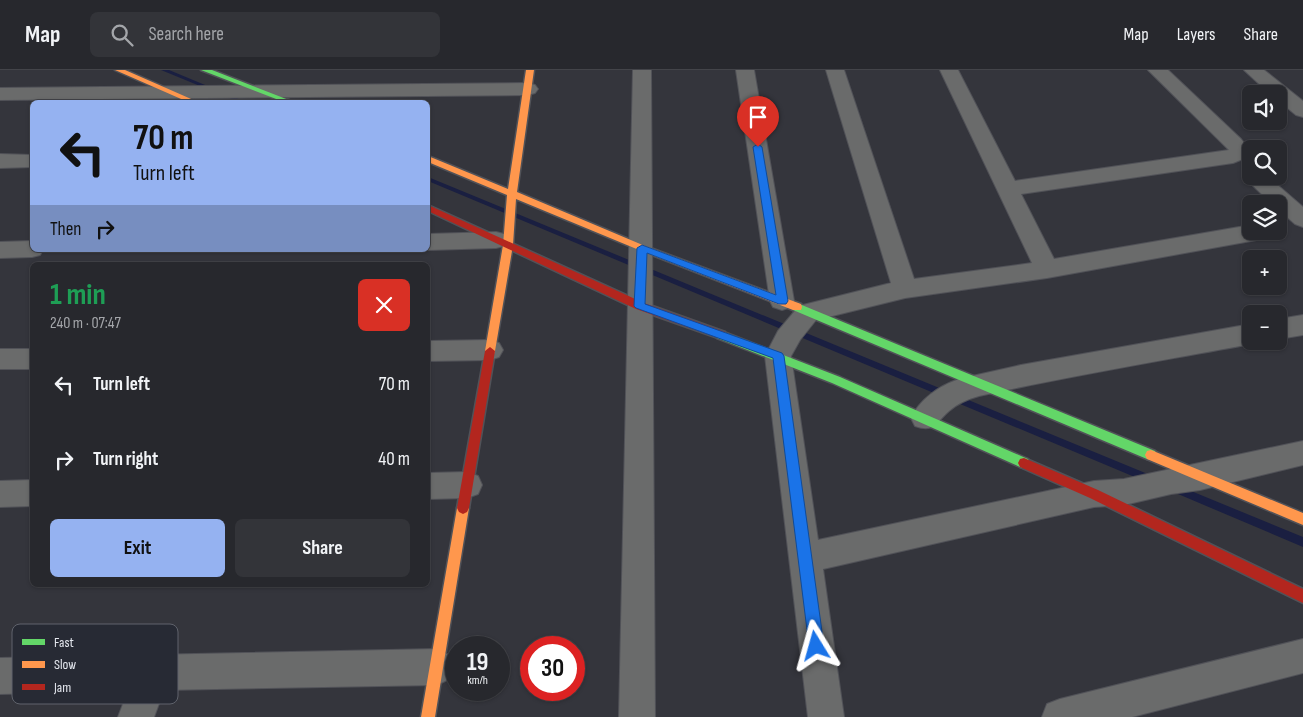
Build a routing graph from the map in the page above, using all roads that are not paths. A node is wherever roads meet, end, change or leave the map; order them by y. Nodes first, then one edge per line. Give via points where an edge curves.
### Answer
1 (119, 70) edge
2 (205, 70) edge
3 (425, 70) edge
4 (530, 70) edge
5 (642, 70) edge
6 (745, 70) edge
7 (835, 70) edge
8 (949, 70) edge
9 (1157, 70) edge
10 (1253, 70) edge
11 (528, 89) junction
12 (168, 91) junction
13 (421, 91) junction
14 (265, 92) junction
15 (0, 94) edge
16 (198, 98) edge
17 (285, 100) edge
18 (1303, 111) edge
19 (1233, 158) junction
20 (430, 160) edge
21 (0, 161) edge
22 (30, 161) edge
23 (1242, 166) edge
24 (1264, 185) edge
25 (1008, 190) junction
26 (512, 193) junction
27 (430, 209) edge
28 (1303, 219) edge
29 (1303, 224) edge
30 (1287, 227) edge
31 (1242, 235) edge
32 (430, 242) edge
33 (502, 243) junction
34 (642, 248) junction
35 (0, 250) edge
36 (30, 250) edge
37 (1047, 269) junction
38 (905, 289) junction
39 (782, 301) junction
40 (640, 306) junction
41 (1303, 325) edge
42 (1287, 328) edge
43 (792, 333) junction
44 (1242, 336) edge
45 (490, 350) junction
46 (430, 351) edge
47 (0, 359) edge
48 (30, 359) edge
49 (951, 399) junction
50 (1303, 453) edge
51 (1200, 477) junction
52 (467, 485) junction
53 (430, 486) edge
54 (30, 493) edge
55 (0, 494) edge
56 (1094, 494) junction
57 (1303, 519) edge
58 (805, 558) junction
59 (1303, 596) edge
60 (1303, 656) edge
61 (437, 666) junction
62 (178, 672) edge
63 (141, 704) edge
64 (136, 717) edge
65 (428, 717) edge
66 (637, 717) edge
67 (826, 717) edge
68 (1060, 717) edge

1 - 12 street
2 - 14 street
3 - 13 street
4 - 11 street
5 - 34 street
6 - 39 street
7 - 38 street
8 - 25 street
9 - 19 street via 1234,143 1241,152
10 - 18 street
11 - 13 street
11 - 26 street
12 - 15 street
12 - 16 street
13 - 14 street
14 - 16 street
14 - 17 street
19 - 23 street
19 - 25 street
20 - 26 street
21 - 22 street
24 - 28 street
25 - 37 street
26 - 33 street
26 - 34 street
27 - 33 street
29 - 30 street
31 - 37 street
32 - 33 street
33 - 40 street
33 - 45 street
34 - 39 street
34 - 40 street
35 - 36 street
37 - 38 street
38 - 43 street
39 - 43 street
40 - 43 street
40 - 66 street
41 - 42 street
43 - 49 street
43 - 49 street
43 - 58 street
44 - 49 street
45 - 46 street
45 - 52 street
47 - 48 street
49 - 51 street
49 - 56 street
50 - 51 street
51 - 56 street via 1124,492
51 - 57 street
52 - 53 street
52 - 61 street
54 - 55 street
56 - 58 street
56 - 59 street
58 - 67 street
60 - 68 street
61 - 62 street
61 - 65 street
63 - 64 street

